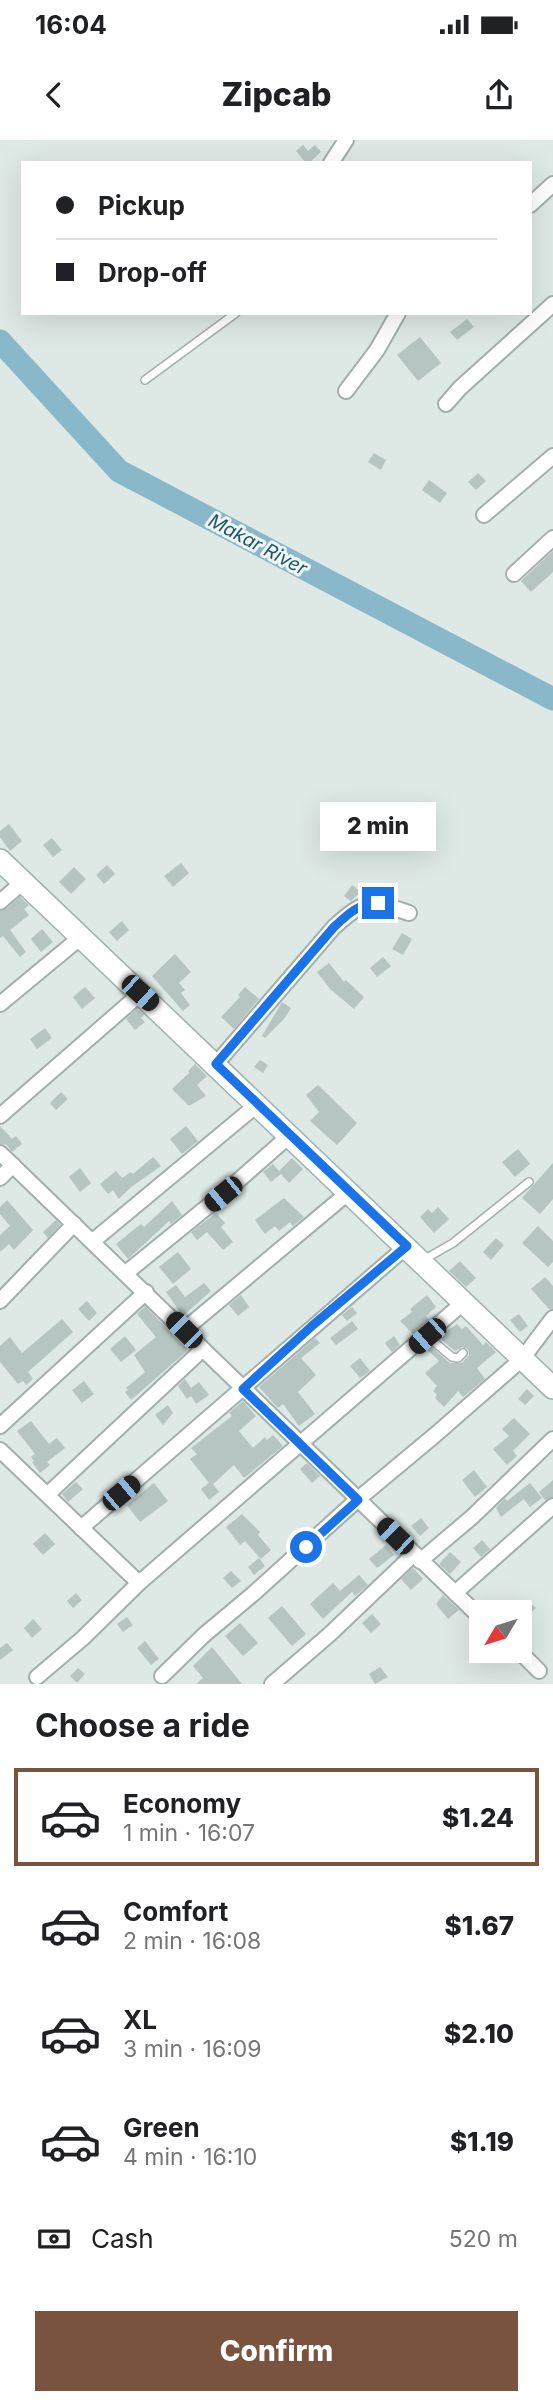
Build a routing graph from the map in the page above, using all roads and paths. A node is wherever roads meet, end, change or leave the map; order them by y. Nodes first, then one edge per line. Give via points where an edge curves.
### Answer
1 (346, 140) edge
2 (333, 161) edge
3 (553, 184) edge
4 (532, 203) edge
5 (553, 304) edge
6 (233, 315) edge
7 (397, 315) edge
8 (145, 380) dead end
9 (345, 391) dead end
10 (446, 404) dead end
11 (553, 456) edge
12 (484, 515) dead end
13 (553, 538) edge
14 (514, 574) dead end
15 (0, 860) edge
16 (23, 882) junction
17 (0, 902) edge
18 (409, 914) dead end
19 (81, 937) junction
20 (140, 993) junction
21 (0, 1004) edge
22 (216, 1064) junction
23 (258, 1104) junction
24 (0, 1116) edge
25 (289, 1136) junction
26 (0, 1153) edge
27 (13, 1165) junction
28 (0, 1178) edge
29 (529, 1182) dead end
30 (349, 1192) junction
31 (74, 1224) junction
32 (93, 1241) junction
33 (414, 1254) junction
34 (126, 1273) junction
35 (146, 1292) junction
36 (0, 1301) edge
37 (463, 1303) junction
38 (553, 1318) edge
39 (184, 1330) junction
40 (427, 1336) junction
41 (203, 1349) junction
42 (463, 1353) dead end
43 (522, 1359) junction
44 (553, 1388) edge
45 (243, 1389) junction
46 (0, 1426) edge
47 (553, 1439) edge
48 (299, 1443) junction
49 (0, 1450) edge
50 (48, 1494) junction
51 (358, 1500) junction
52 (553, 1506) edge
53 (81, 1528) junction
54 (417, 1557) junction
55 (139, 1583) junction
56 (455, 1592) junction
57 (469, 1606) edge
58 (531, 1663) edge
59 (539, 1671) dead end
60 (162, 1676) dead end
61 (37, 1677) dead end
62 (272, 1684) edge

1 - 2 street
3 - 4 street
5 - 10 street
6 - 8 lane
7 - 9 street
11 - 12 street
13 - 14 street
15 - 16 street
16 - 17 street
16 - 19 street
18 - 22 street via 378,903 352,910
19 - 20 street
19 - 21 street
20 - 22 street
20 - 24 street
22 - 23 street
23 - 25 street
23 - 32 street
25 - 30 street
25 - 34 street
26 - 27 street
27 - 28 street
27 - 31 street
29 - 33 lane via 463,1236
30 - 33 street
30 - 39 street
31 - 32 street
31 - 36 street
32 - 34 street
33 - 37 street
33 - 45 street via 313,1325
34 - 35 street
35 - 39 street
35 - 46 street
37 - 40 street
37 - 43 street
38 - 43 street
39 - 41 street
40 - 42 lane via 452,1357
40 - 48 street
41 - 45 street
41 - 50 street
43 - 44 street
43 - 51 street
45 - 48 street
45 - 53 street
47 - 54 street via 472,1517
48 - 51 street
48 - 55 street
49 - 50 street
50 - 53 street
51 - 54 street
51 - 60 street
52 - 56 street
53 - 55 street
54 - 56 street
54 - 62 street
55 - 61 street
56 - 57 street
58 - 59 street

